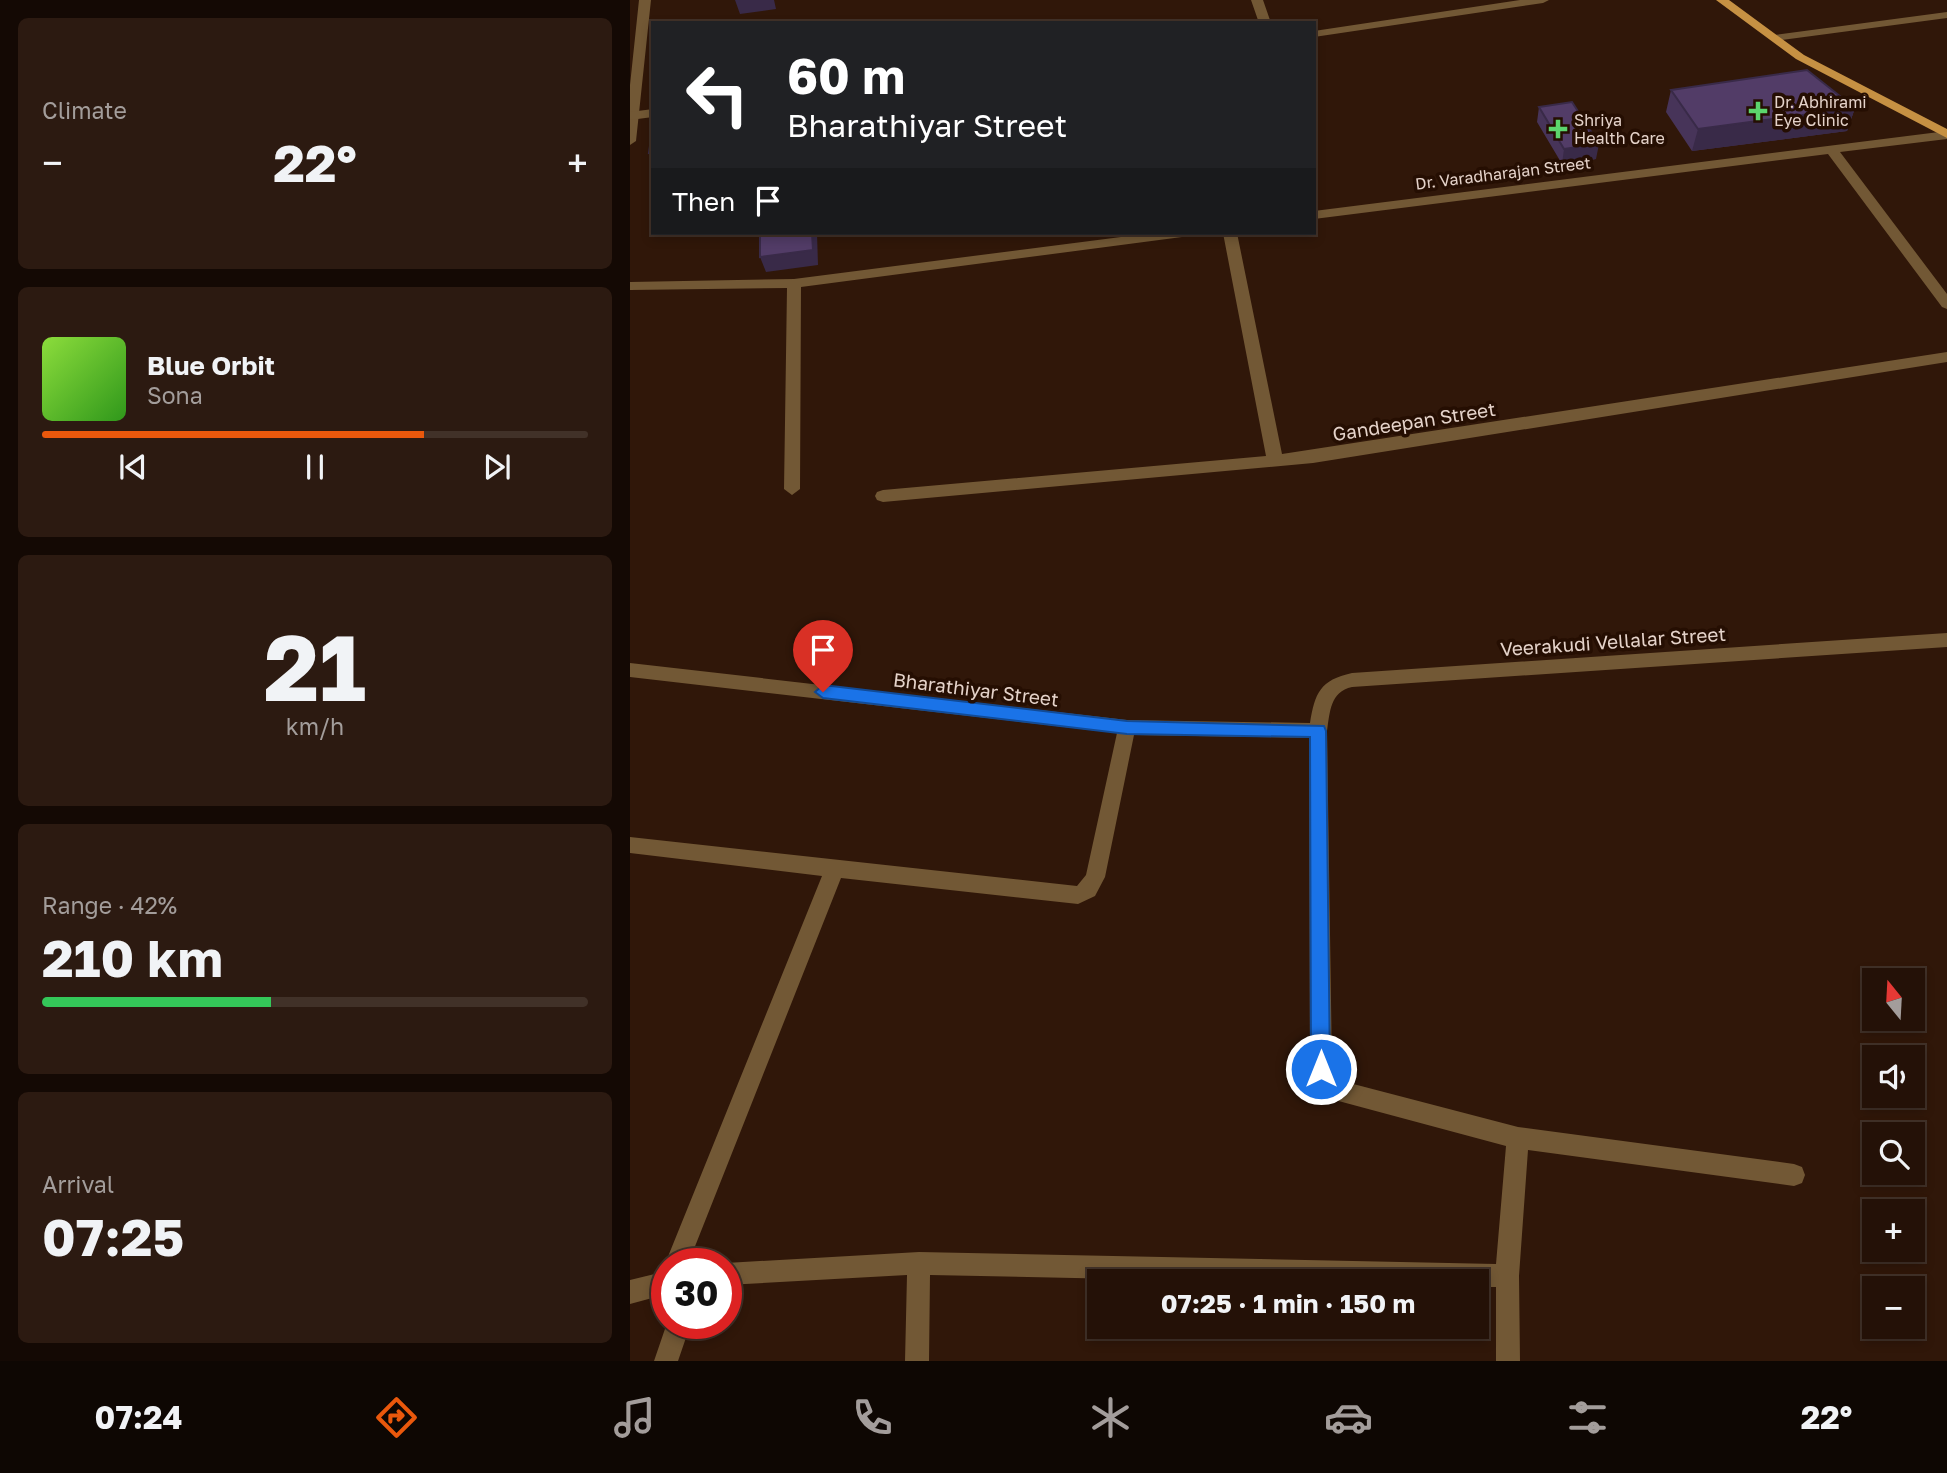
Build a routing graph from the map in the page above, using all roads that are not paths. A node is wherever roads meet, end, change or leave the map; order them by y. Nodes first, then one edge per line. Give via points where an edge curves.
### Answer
1 (645, 0) edge
2 (1257, 0) edge
3 (1543, 0) edge
4 (1722, 0) edge
5 (1947, 15) edge
6 (1264, 21) edge
7 (1316, 34) edge
8 (1775, 38) junction
9 (651, 113) edge
10 (631, 116) edge
11 (1947, 134) edge
12 (630, 141) edge
13 (1830, 148) junction
14 (1316, 215) edge
15 (1167, 235) edge
16 (1230, 235) edge
17 (794, 284) junction
18 (630, 286) edge
19 (1947, 304) edge
20 (1947, 357) edge
21 (1275, 460) junction
22 (792, 489) dead end
23 (883, 496) dead end
24 (1947, 640) edge
25 (630, 670) edge
26 (1127, 727) junction
27 (1318, 731) junction
28 (630, 845) edge
29 (835, 869) junction
30 (1518, 1138) junction
31 (1794, 1175) dead end
32 (682, 1248) edge
33 (919, 1263) junction
34 (742, 1273) edge
35 (1507, 1276) junction
36 (651, 1286) edge
37 (630, 1292) edge
38 (674, 1339) edge
39 (666, 1361) edge
40 (917, 1361) edge
41 (1508, 1361) edge

1 - 10 street
2 - 6 street
3 - 7 street
4 - 8 main road
5 - 8 street
8 - 11 main road via 1800,57
9 - 10 street
10 - 12 street
11 - 13 street, Dr. Varadharajan Street
13 - 14 street, Dr. Varadharajan Street
13 - 19 street
15 - 17 street
16 - 21 street
17 - 18 street
17 - 22 street
20 - 21 street, Gandeepan Street
21 - 23 street, Gandeepan Street
24 - 27 street, Veerakudi Vellalar Street via 1339,681 1326,693
25 - 26 street, Bharathiyar Street
26 - 27 street, Bharathiyar Street
26 - 29 street via 1095,877 1088,890 1078,895
27 - 30 street, Veerakudi Vellalar Street via 1321,1069 1325,1082 1346,1095
28 - 29 street
29 - 32 street
30 - 31 street
30 - 35 street
33 - 34 street
33 - 35 street
33 - 40 street
35 - 41 street
36 - 37 street
38 - 39 street

